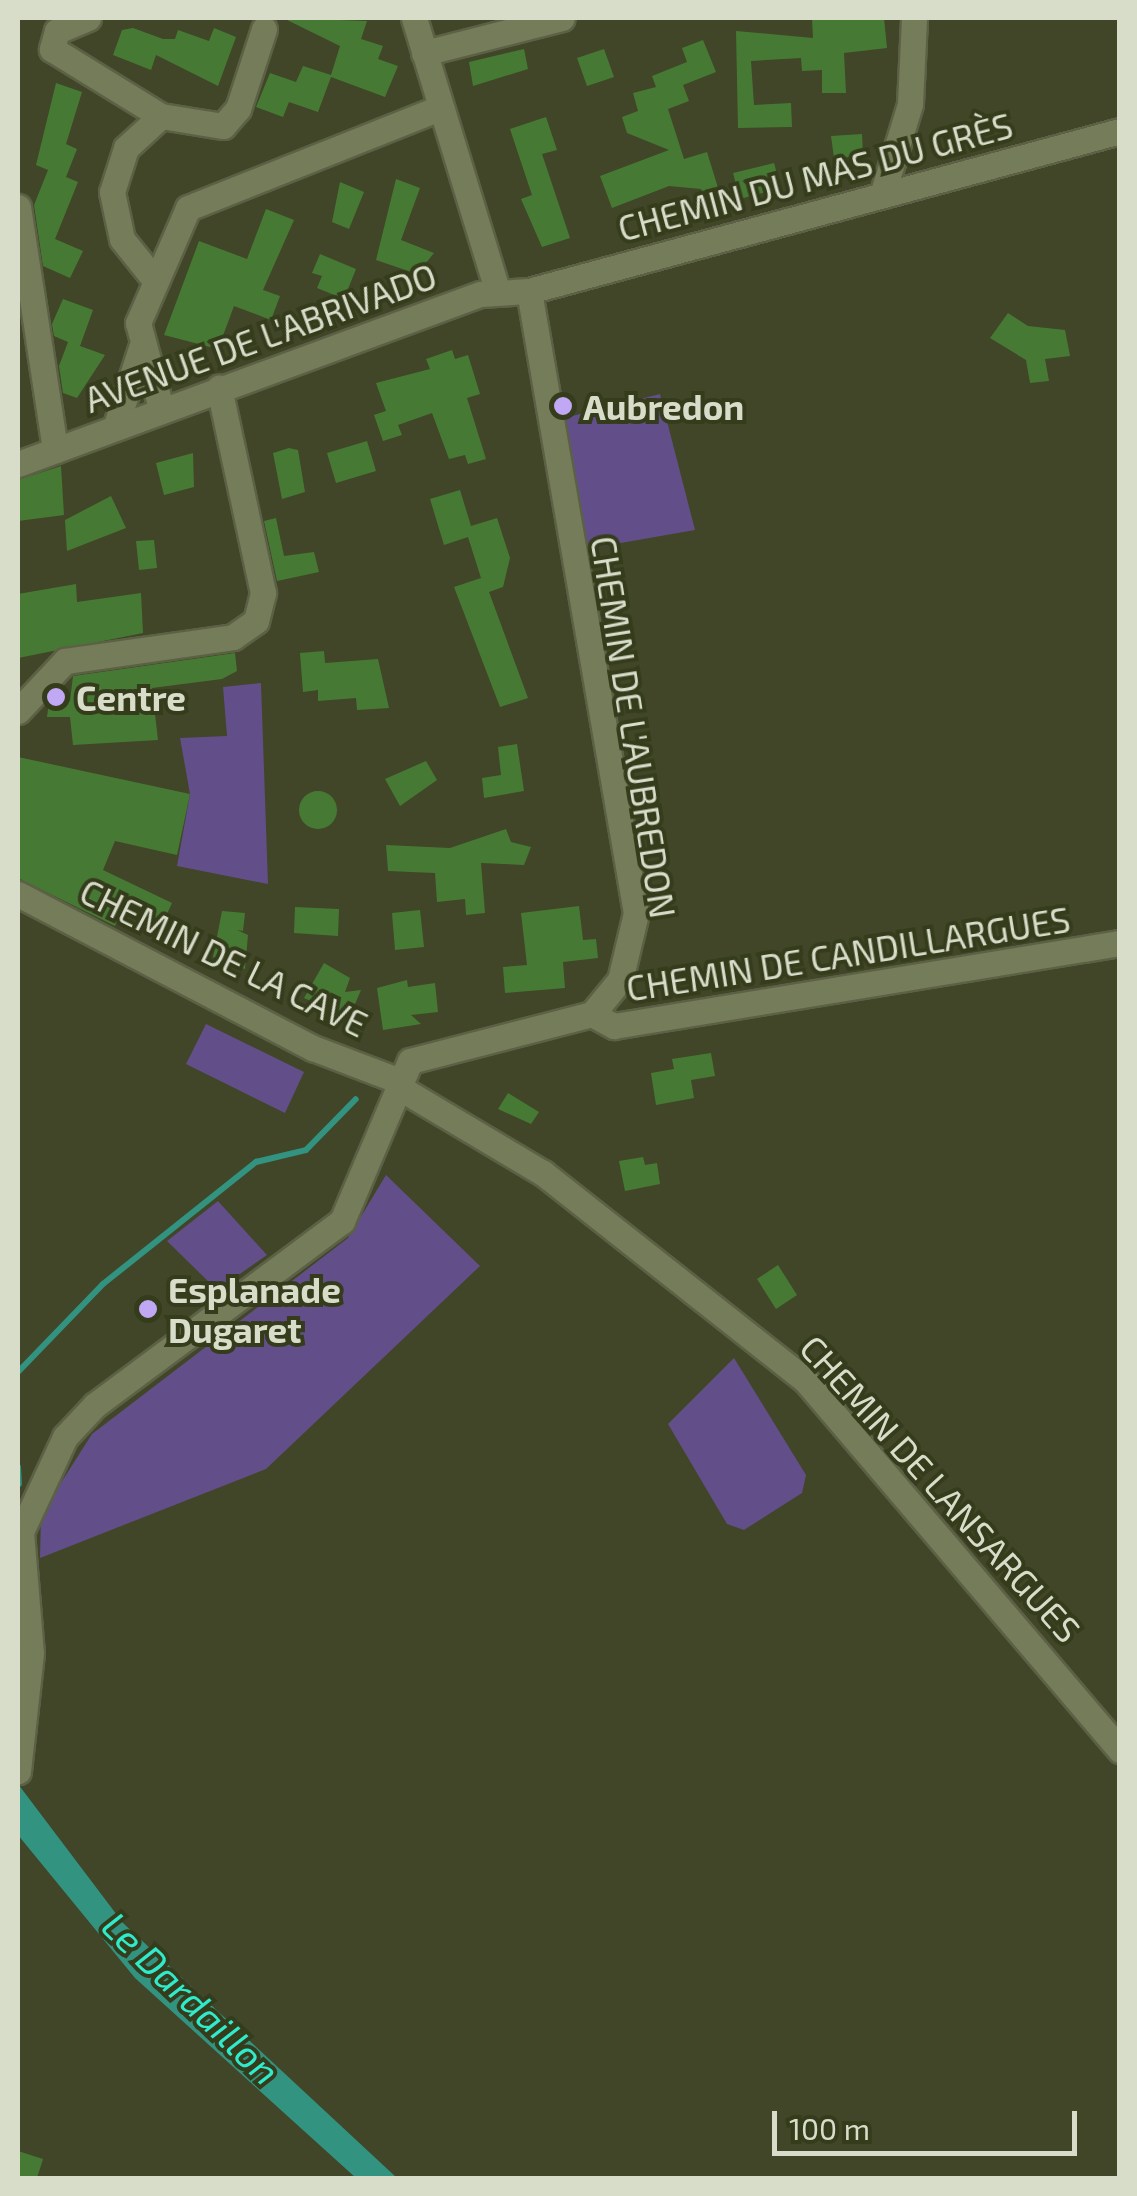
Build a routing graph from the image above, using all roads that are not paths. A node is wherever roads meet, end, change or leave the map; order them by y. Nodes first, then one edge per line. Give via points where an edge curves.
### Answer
1 (88, 18) edge
2 (414, 18) edge
3 (562, 18) edge
4 (914, 18) edge
5 (264, 29) dead end
6 (424, 53) junction
7 (438, 108) junction
8 (162, 116) junction
9 (1120, 130) edge
10 (883, 192) junction
11 (18, 208) edge
12 (154, 279) junction
13 (497, 290) junction
14 (529, 291) junction
15 (142, 348) junction
16 (219, 388) junction
17 (161, 408) junction
18 (116, 426) junction
19 (55, 450) junction
20 (18, 464) edge
21 (18, 711) edge
22 (18, 894) edge
23 (1120, 944) edge
24 (592, 1014) junction
25 (399, 1084) junction
26 (20, 1524) edge
27 (1120, 1750) edge
28 (18, 1770) edge

1 - 8 street via 57,31 52,49
2 - 6 street
3 - 6 street
4 - 10 street via 910,104
5 - 8 street via 238,109 223,126
6 - 7 street
7 - 12 street via 204,198 177,222
7 - 13 street
8 - 12 street via 126,148 112,192 122,240
9 - 10 street, CHEMIN DU MAS DU GRÈS
10 - 14 street, CHEMIN DU MAS DU GRÈS
11 - 19 street
12 - 15 street via 138,323
13 - 14 street, AVENUE DE L'ABRIVADO
13 - 16 street, AVENUE DE L'ABRIVADO
14 - 24 street, CHEMIN DE L'AUBREDON via 636,912 620,980
15 - 17 street
15 - 18 street
16 - 17 street, AVENUE DE L'ABRIVADO
16 - 21 street via 263,594 256,621 233,637 65,661
17 - 18 street, AVENUE DE L'ABRIVADO
18 - 19 street, AVENUE DE L'ABRIVADO
19 - 20 street, AVENUE DE L'ABRIVADO
22 - 25 street, CHEMIN DE LA CAVE via 313,1048
23 - 24 street, CHEMIN DE CANDILLARGUES via 614,1026
24 - 25 street via 556,1029 427,1052 410,1061
25 - 26 street via 342,1221 78,1420
25 - 27 street, CHEMIN DE LANSARGUES via 543,1173 806,1381
26 - 28 street via 31,1653

